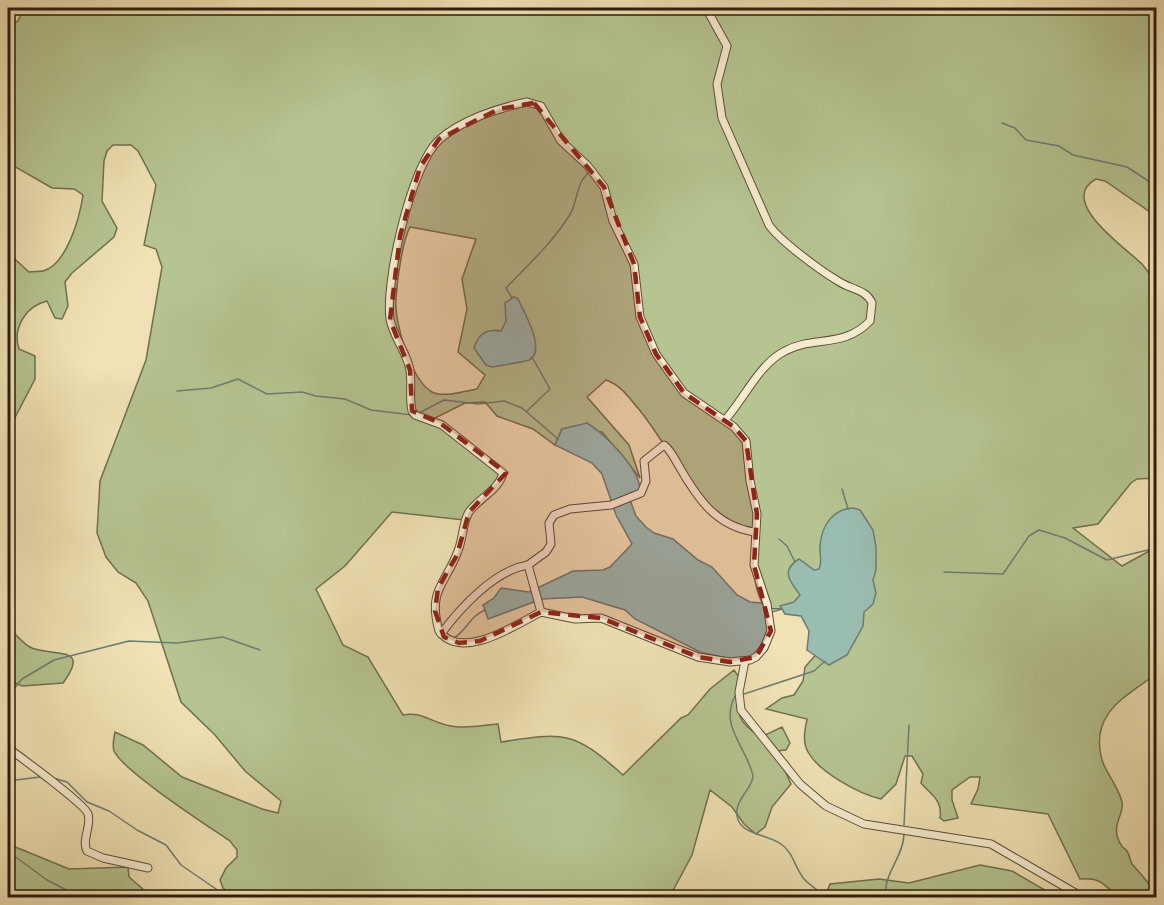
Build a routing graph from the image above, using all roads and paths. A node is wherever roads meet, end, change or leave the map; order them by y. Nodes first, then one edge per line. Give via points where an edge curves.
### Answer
1 (706, 8) edge
2 (724, 420) junction
3 (754, 532) junction
4 (528, 565) junction
5 (541, 612) junction
6 (441, 634) junction
7 (746, 661) junction
8 (8, 748) edge
9 (148, 868) dead end
10 (1084, 897) edge

1 - 2 street via 727,46 717,84 722,118 769,225 832,278 865,294 872,303 870,321 854,334 792,348 778,356
2 - 3 street via 746,441 757,514
2 - 6 street via 684,393 656,354 640,317 634,264 613,220 604,187 561,141 541,106 517,104 451,130 434,144 420,167 404,216 390,320 410,370 413,413 442,425 497,466 503,476 469,512 457,555 438,588 434,603
3 - 4 street via 738,529 712,513 664,445 644,461 646,481 641,493 611,505 570,509 554,515 549,523 551,544
3 - 7 street via 754,565 771,631 764,648
4 - 5 street
4 - 6 street via 511,568 495,580 457,613
5 - 6 street via 480,641 459,643
5 - 7 street via 601,618 708,660
7 - 10 street via 739,692 741,710 800,784 826,806 864,824 992,844
8 - 9 street via 86,809 87,851

